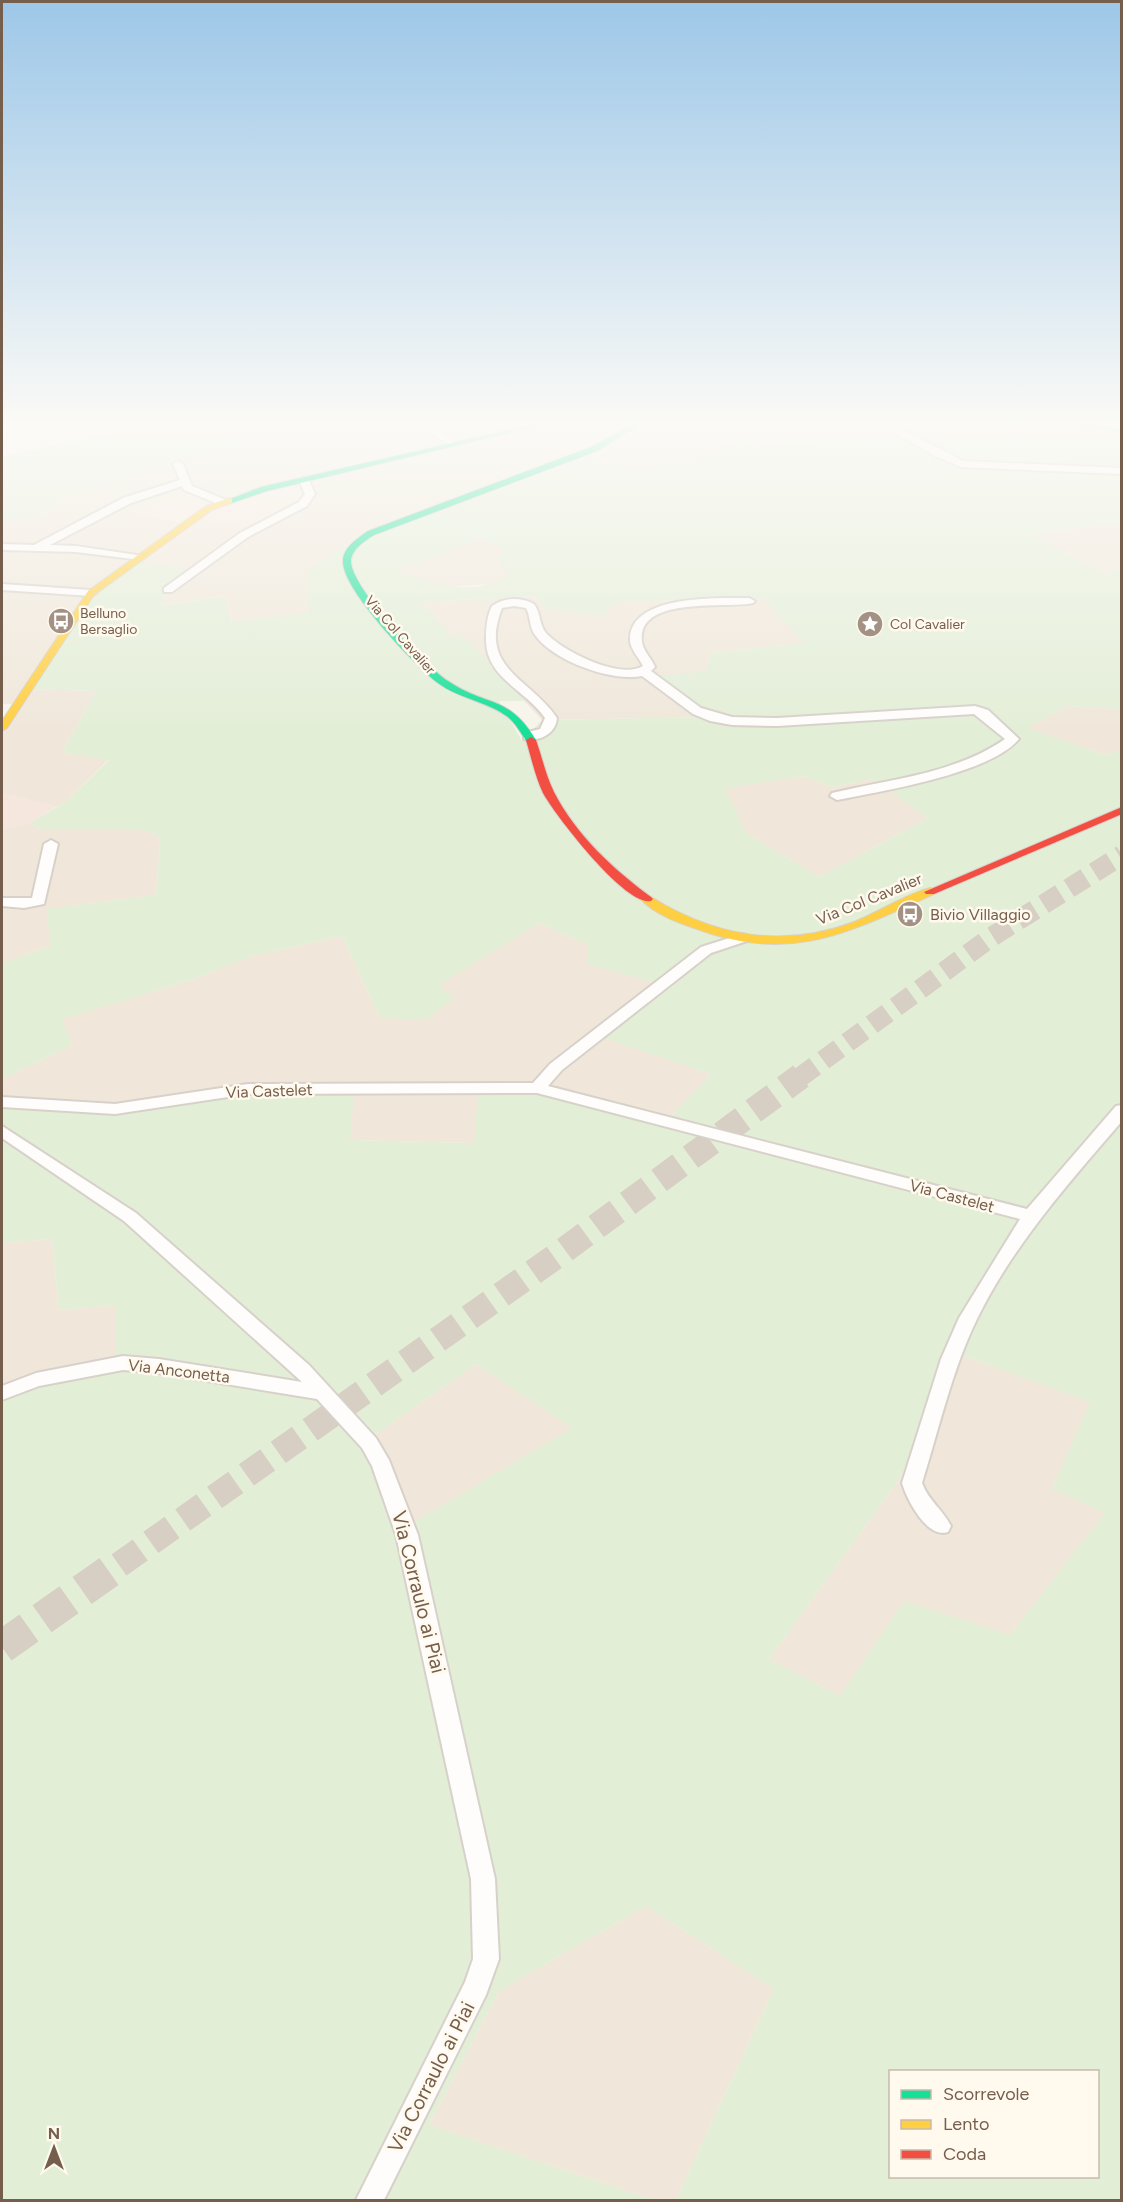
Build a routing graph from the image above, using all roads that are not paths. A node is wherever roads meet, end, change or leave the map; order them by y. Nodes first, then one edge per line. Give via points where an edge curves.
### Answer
1 (78, 526) edge
2 (182, 526) edge
3 (262, 526) edge
4 (390, 526) edge
5 (2, 547) edge
6 (38, 547) junction
7 (137, 558) junction
8 (2, 587) edge
9 (168, 590) dead end
10 (91, 593) junction
11 (749, 601) dead end
12 (644, 672) junction
13 (2, 728) edge
14 (528, 736) junction
15 (837, 796) dead end
16 (1122, 810) edge
17 (51, 844) dead end
18 (2, 902) edge
19 (742, 938) junction
20 (537, 1088) junction
21 (2, 1102) edge
22 (1122, 1110) edge
23 (2, 1131) edge
24 (1031, 1216) junction
25 (2, 1393) edge
26 (323, 1393) junction
27 (941, 1526) dead end
28 (370, 2200) edge

1 - 6 street
2 - 7 main road
3 - 9 street
4 - 14 main road, Via Col Cavalier via 359,541 348,555 354,580 434,675 451,688 510,712 520,720
5 - 6 street
6 - 7 street
7 - 10 main road
8 - 10 street
10 - 13 main road
11 - 12 street via 687,603 653,613 637,631 637,644 649,665
12 - 14 street via 608,670 576,659 540,634 530,607 515,603 498,606 490,646 493,661 551,718 546,731
12 - 15 street via 697,711 722,720 777,722 975,710 1013,738 959,766
14 - 19 main road, Via Col Cavalier via 555,803 603,860 642,896 664,910
16 - 19 main road, Via Col Cavalier via 825,936 783,941
17 - 18 street via 39,901
19 - 20 street via 706,950 556,1067
20 - 21 street, Via Castelet via 248,1089 115,1109
20 - 24 street, Via Castelet
22 - 24 street
23 - 26 street, Via Corraulo ai Piai via 130,1217
24 - 27 street via 968,1318 914,1470 912,1483 916,1495
25 - 26 street, Via Anconetta via 36,1380 123,1363
26 - 28 street, Via Corraulo ai Piai via 369,1443 394,1494 407,1535 483,1879 485,1909 486,1959 477,1986

